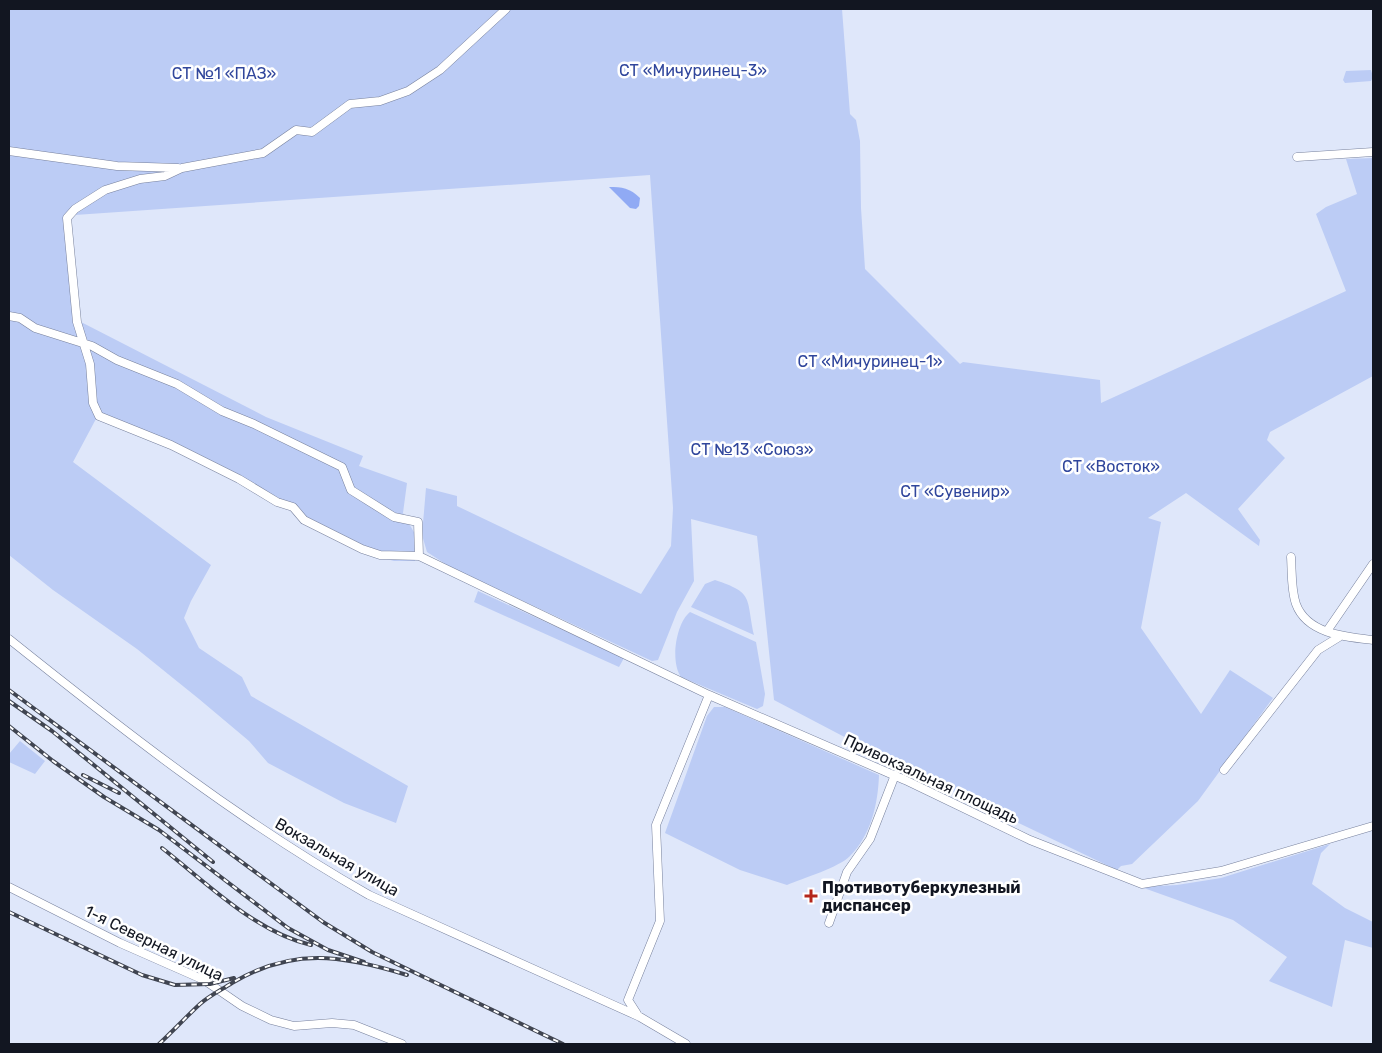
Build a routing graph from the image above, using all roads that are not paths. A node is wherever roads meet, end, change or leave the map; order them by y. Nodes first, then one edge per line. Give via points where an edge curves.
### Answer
1 (506, 9) edge
2 (9, 151) edge
3 (1373, 152) edge
4 (1297, 157) dead end
5 (182, 168) junction
6 (9, 316) edge
7 (84, 343) junction
8 (419, 556) junction
9 (1291, 557) dead end
10 (1373, 564) edge
11 (1327, 631) junction
12 (1339, 637) junction
13 (9, 639) edge
14 (1373, 640) edge
15 (710, 695) junction
16 (1224, 770) dead end
17 (895, 775) junction
18 (1373, 826) edge
19 (9, 887) edge
20 (829, 923) dead end
21 (640, 1017) junction
22 (402, 1044) edge
23 (686, 1044) edge

1 - 5 street via 440,70 408,91 380,101 350,104 312,132 296,130 263,153
2 - 5 street via 117,166
3 - 4 street
5 - 7 street via 165,176 140,179 105,190 67,218 77,322
6 - 7 street
7 - 8 street via 177,384 222,411 342,466 351,490 394,517 418,522
7 - 8 street via 90,364 93,403 99,416 171,445 277,502 293,507 304,520 362,549 380,555
8 - 15 street, Привокзальная площадь
9 - 11 street via 1296,603 1302,616
10 - 11 street
11 - 12 street
12 - 14 street
12 - 16 street via 1318,650
13 - 21 street, Вокзальная улица via 239,814 336,876 369,895
15 - 17 street, Привокзальная площадь
15 - 21 street via 656,825 660,922 628,1000
17 - 18 street, Привокзальная площадь via 1030,840 1142,884 1221,871
17 - 20 street via 870,839 847,872
19 - 22 street, 1-я Северная улица via 120,943 204,980 242,1006 270,1020 294,1026 354,1025
21 - 23 street, Вокзальная улица

